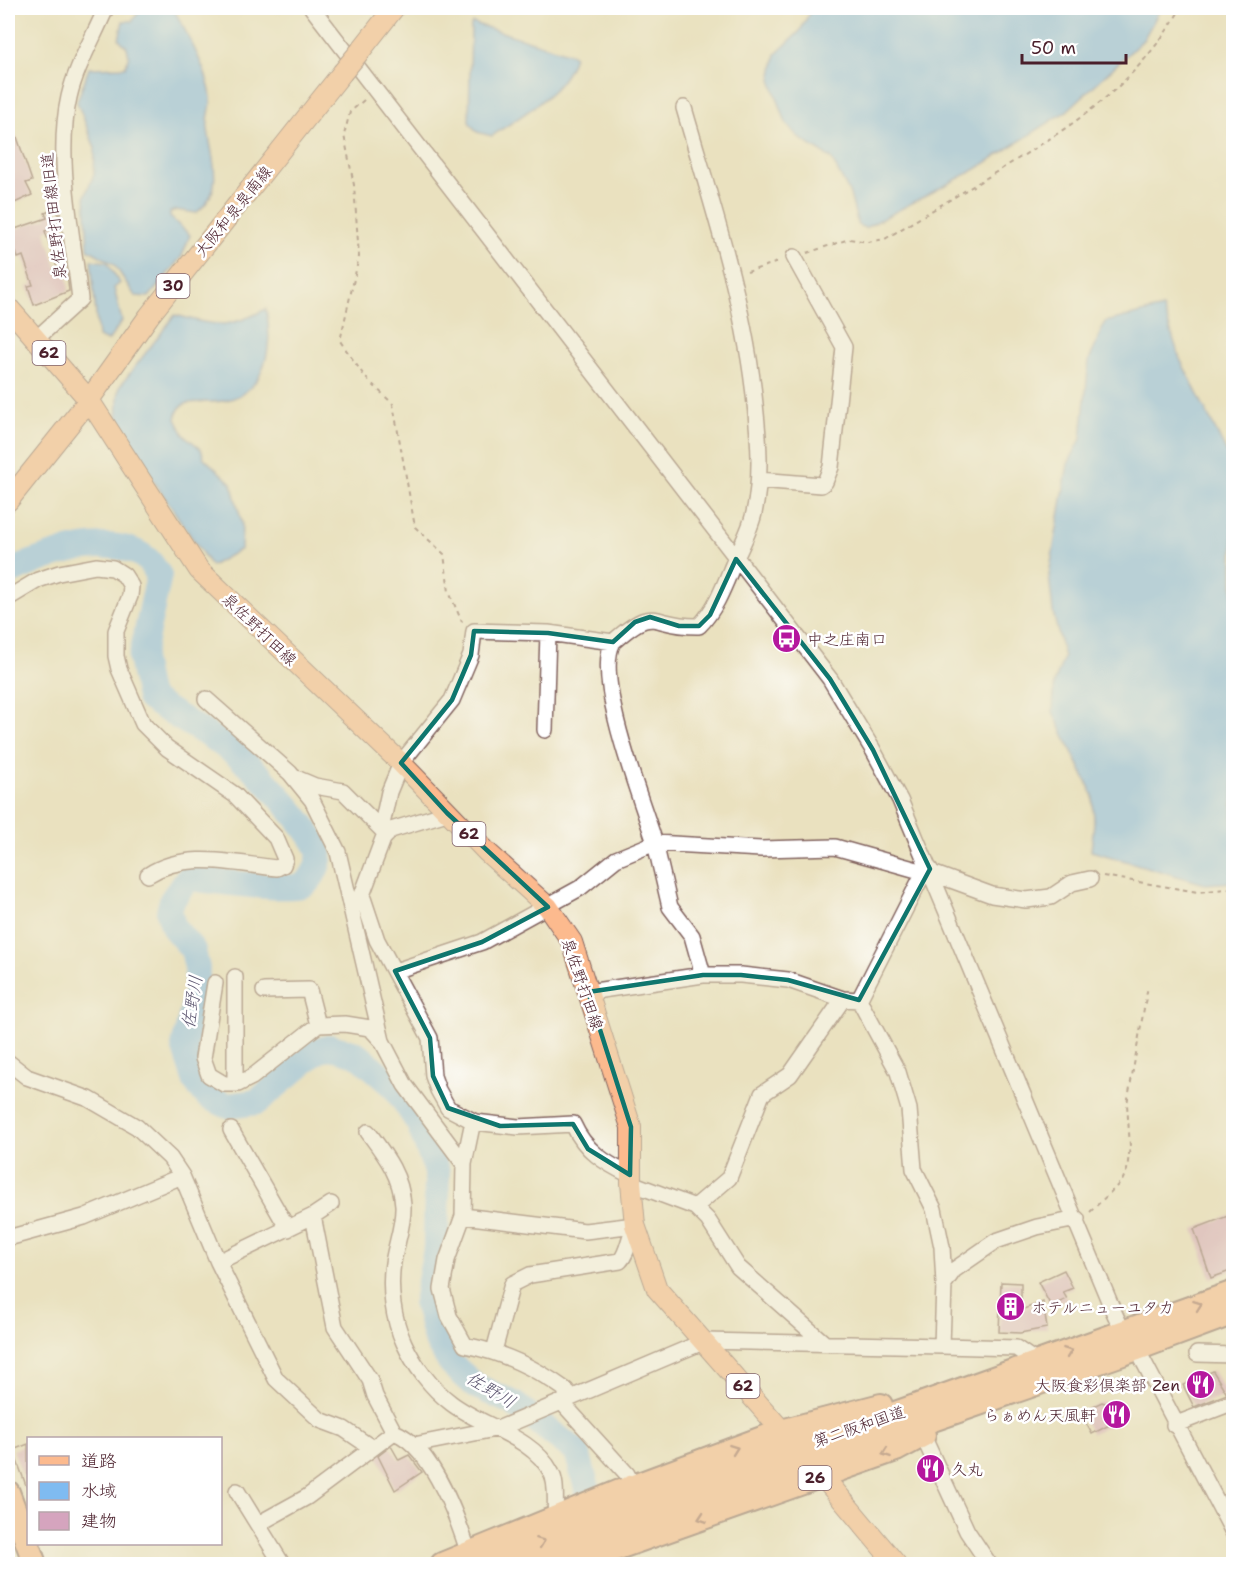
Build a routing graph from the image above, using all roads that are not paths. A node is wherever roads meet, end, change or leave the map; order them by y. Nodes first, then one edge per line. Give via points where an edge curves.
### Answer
1 (106, 8) edge
2 (394, 8) edge
3 (319, 10) edge
4 (684, 108) dead end
5 (794, 257) road end
6 (8, 307) edge
7 (36, 339) junction
8 (90, 400) junction
9 (759, 480) junction
10 (8, 501) edge
11 (736, 559) junction
12 (8, 598) edge
13 (548, 633) junction
14 (613, 642) junction
15 (206, 699) dead end
16 (545, 730) dead end
17 (401, 763) junction
18 (294, 778) junction
19 (447, 813) junction
20 (384, 832) junction
21 (655, 843) junction
22 (929, 871) junction
23 (148, 874) dead end
24 (1090, 879) road end
25 (355, 895) junction
26 (548, 907) junction
27 (395, 970) junction
28 (702, 975) junction
29 (235, 977) dead end
30 (214, 983) dead end
31 (264, 991) dead end
32 (588, 992) junction
33 (851, 999) junction
34 (235, 1014) junction
35 (209, 1015) junction
36 (318, 1025) junction
37 (382, 1041) junction
38 (8, 1062) edge
39 (235, 1084) junction
40 (472, 1120) junction
41 (231, 1131) dead end
42 (368, 1132) dead end
43 (464, 1164) junction
44 (182, 1176) junction
45 (631, 1179) junction
46 (331, 1204) dead end
47 (695, 1207) junction
48 (313, 1216) junction
49 (463, 1216) junction
50 (1077, 1220) junction
51 (635, 1225) junction
52 (288, 1229) junction
53 (8, 1238) edge
54 (218, 1262) junction
55 (944, 1284) junction
56 (1233, 1292) edge
57 (1233, 1313) edge
58 (705, 1341) junction
59 (1130, 1341) junction
60 (823, 1342) junction
61 (942, 1346) junction
62 (494, 1351) junction
63 (1197, 1354) dead end
64 (1233, 1355) edge
65 (1038, 1363) junction
66 (974, 1386) junction
67 (994, 1399) junction
68 (561, 1402) junction
69 (1233, 1402) edge
70 (1174, 1425) junction
71 (498, 1429) junction
72 (781, 1431) junction
73 (394, 1432) junction
74 (923, 1436) junction
75 (414, 1445) junction
76 (372, 1448) junction
77 (810, 1462) junction
78 (719, 1485) junction
79 (626, 1489) junction
80 (237, 1491) dead end
81 (8, 1492) edge
82 (563, 1514) junction
83 (258, 1524) junction
84 (1233, 1534) edge
85 (27, 1543) edge
86 (28, 1545) edge
87 (476, 1560) edge
88 (577, 1563) edge
89 (35, 1564) edge
90 (282, 1564) edge
91 (442, 1564) edge
92 (531, 1564) edge
93 (896, 1564) edge
94 (989, 1564) edge

1 - 7 street, 泉佐野打田線旧道 via 69,95 64,131 64,164 80,299
2 - 8 main road, 大阪和泉泉南線 / 30, bridge via 149,316
3 - 11 street via 375,90
4 - 9 street via 732,277 751,364
5 - 9 street via 844,347 831,467 820,485
6 - 7 main road, 泉佐野打田線 / 62
7 - 8 main road, 泉佐野打田線 / 62
8 - 10 main road, 大阪和泉泉南線 / 30
8 - 17 main road, 泉佐野打田線 / 62 via 199,570
9 - 11 street via 754,514
11 - 14 street via 710,615 699,626 679,626 650,616 635,622
11 - 22 street via 830,679 900,800
12 - 23 street via 58,573 96,566 113,568 124,575 131,586 116,631 116,656 143,724 167,748 235,795 276,838 285,859 277,868 182,860
13 - 14 street
13 - 16 street
13 - 17 street via 474,631 471,655 452,700
14 - 21 street via 608,651 610,695
15 - 18 street
17 - 19 main road, 泉佐野打田線 / 62
17 - 20 street via 389,792
18 - 20 street via 343,791
18 - 25 street via 312,800
19 - 20 street
19 - 26 main road, 泉佐野打田線 / 62
20 - 25 street
21 - 22 street via 761,849 835,847
21 - 26 street via 616,859
21 - 28 street via 670,907 692,936
22 - 24 street via 992,895 1026,900 1051,897 1072,883
22 - 33 street
22 - 50 street
25 - 27 street
25 - 37 street
26 - 27 street via 482,942
26 - 32 main road, 泉佐野打田線 / 62 via 572,942
27 - 40 street via 430,1038 438,1090 448,1108
28 - 32 street
28 - 33 street via 788,980
29 - 34 street
30 - 35 street
31 - 36 street via 309,990
32 - 45 main road, 泉佐野打田線 / 62 via 631,1126
33 - 47 street via 790,1075 762,1094 729,1179
33 - 55 street via 898,1072 909,1109 915,1169 934,1209
34 - 35 street
34 - 39 street
35 - 39 street via 203,1058 209,1075 224,1084
36 - 37 street via 370,1028
36 - 39 street via 252,1077
37 - 43 street via 405,1085
38 - 44 street via 27,1077 89,1099 137,1127 170,1158
40 - 43 street
40 - 45 street via 518,1127 573,1124 588,1149
41 - 52 street
42 - 71 street via 389,1161 403,1203 392,1283 396,1324 404,1343 425,1377 452,1404
43 - 49 street
44 - 53 street via 84,1217
44 - 54 street
45 - 47 street
45 - 51 main road, 泉佐野打田線 / 62
46 - 48 street
47 - 60 street via 738,1267
48 - 52 street
48 - 73 street via 335,1327 370,1380
49 - 51 street via 585,1231
49 - 62 street via 447,1260 442,1289 449,1316 465,1346
50 - 55 street via 1038,1227 996,1241 954,1270
50 - 59 street
51 - 58 main road, 泉佐野打田線 / 62 via 657,1289
51 - 62 street via 625,1257 620,1261 530,1275 512,1284
52 - 54 street
54 - 76 street via 276,1379 320,1420 344,1429
55 - 61 street
59 -> 56 highway, 第二阪和国道 / 26
57 - 59 highway, 第二阪和国道 / 26
58 - 60 street
58 - 68 street
58 - 72 main road, 泉佐野打田線 / 62
65 -> 59 highway, 第二阪和国道 / 26
59 - 67 highway, 第二阪和国道 / 26
59 - 70 street
60 - 61 street
61 - 65 street via 1016,1348
62 - 68 street via 566,1390
63 - 64 street
65 - 66 highway, 第二阪和国道 / 26
66 - 72 highway, 26 via 873,1406
66 - 77 highway, 第二阪和国道 / 26
67 - 74 highway, 26
67 - 77 highway, 第二阪和国道 / 26
68 - 71 street
68 - 79 street via 627,1474
69 - 70 street
70 - 84 street
71 - 75 street
71 - 82 street via 530,1449 551,1472
72 - 77 main road, 泉佐野打田線 / 62
79 -> 72 highway, 26
73 - 75 street
73 - 76 street
74 -> 77 highway, 26 via 896,1450
74 - 94 street via 967,1531
75 - 87 street via 434,1473
76 - 83 street via 307,1497
77 - 78 highway, 第二阪和国道 / 26
77 -> 88 highway, 26
77 - 93 main road, 泉佐野打田線 / 62
87 -> 78 highway, 第二阪和国道 / 26
78 - 92 highway, 第二阪和国道 / 26
79 - 82 highway, 26
80 - 83 street
81 - 85 highway
82 - 87 highway, 26
83 - 90 street
86 - 89 highway
87 - 91 highway, 26

